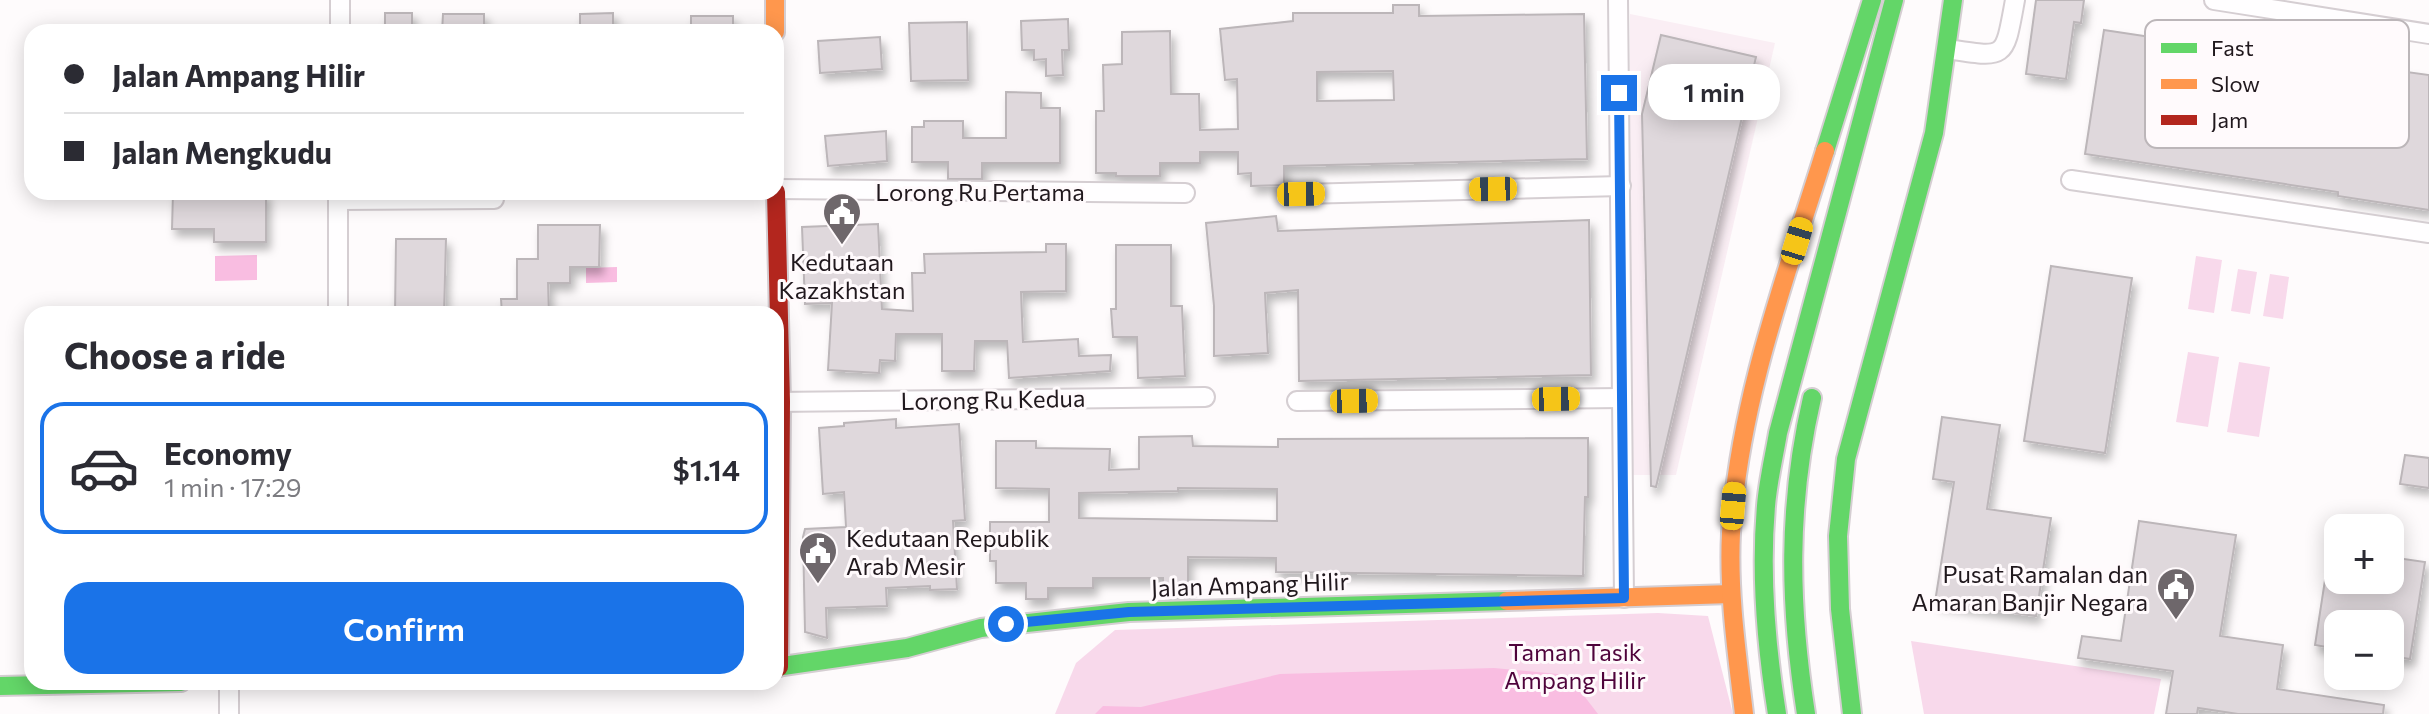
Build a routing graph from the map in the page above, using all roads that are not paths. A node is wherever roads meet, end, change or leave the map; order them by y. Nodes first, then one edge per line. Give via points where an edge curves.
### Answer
1 (340, 0) edge
2 (775, 0) edge
3 (1618, 0) edge
4 (1872, 0) edge
5 (1894, 0) edge
6 (1953, 0) edge
7 (2015, 0) edge
8 (2214, 0) edge
9 (2340, 20) edge
10 (340, 24) edge
11 (775, 24) edge
12 (2409, 31) edge
13 (2429, 34) edge
14 (1947, 49) junction
15 (2071, 180) dead end
16 (1621, 186) junction
17 (784, 191) edge
18 (1185, 193) dead end
19 (1301, 194) dead end
20 (338, 200) edge
21 (776, 200) edge
22 (2429, 233) edge
23 (338, 306) edge
24 (777, 306) edge
25 (1817, 377) dead end
26 (1205, 397) dead end
27 (1622, 398) junction
28 (1297, 401) dead end
29 (784, 402) edge
30 (1731, 594) junction
31 (1624, 598) junction
32 (784, 666) edge
33 (24, 685) edge
34 (0, 686) edge
35 (229, 690) edge
36 (229, 714) edge
37 (1744, 714) edge
38 (1777, 714) edge
39 (1806, 714) edge
40 (1852, 714) edge

1 - 10 street
2 - 11 main road
3 - 16 street
4 - 30 main road via 1759,362 1736,477
5 - 38 main road via 1778,433 1766,503 1766,632
6 - 14 main road
7 - 14 street via 2001,51 1989,55
8 - 9 street
12 - 13 street
14 - 40 main road via 1934,133 1846,459 1838,536
15 - 22 street
16 - 19 street
16 - 27 street
17 - 18 street, Lorong Ru Pertama
20 - 23 street
21 - 24 main road
25 - 39 main road via 1801,438 1791,563
26 - 29 street, Lorong Ru Kedua
27 - 28 street
27 - 31 street
30 - 31 main road, Jalan Ampang Hilir
30 - 37 main road
31 - 32 main road, Jalan Ampang Hilir via 1129,612 981,628 907,648
33 - 34 main road
35 - 36 street

